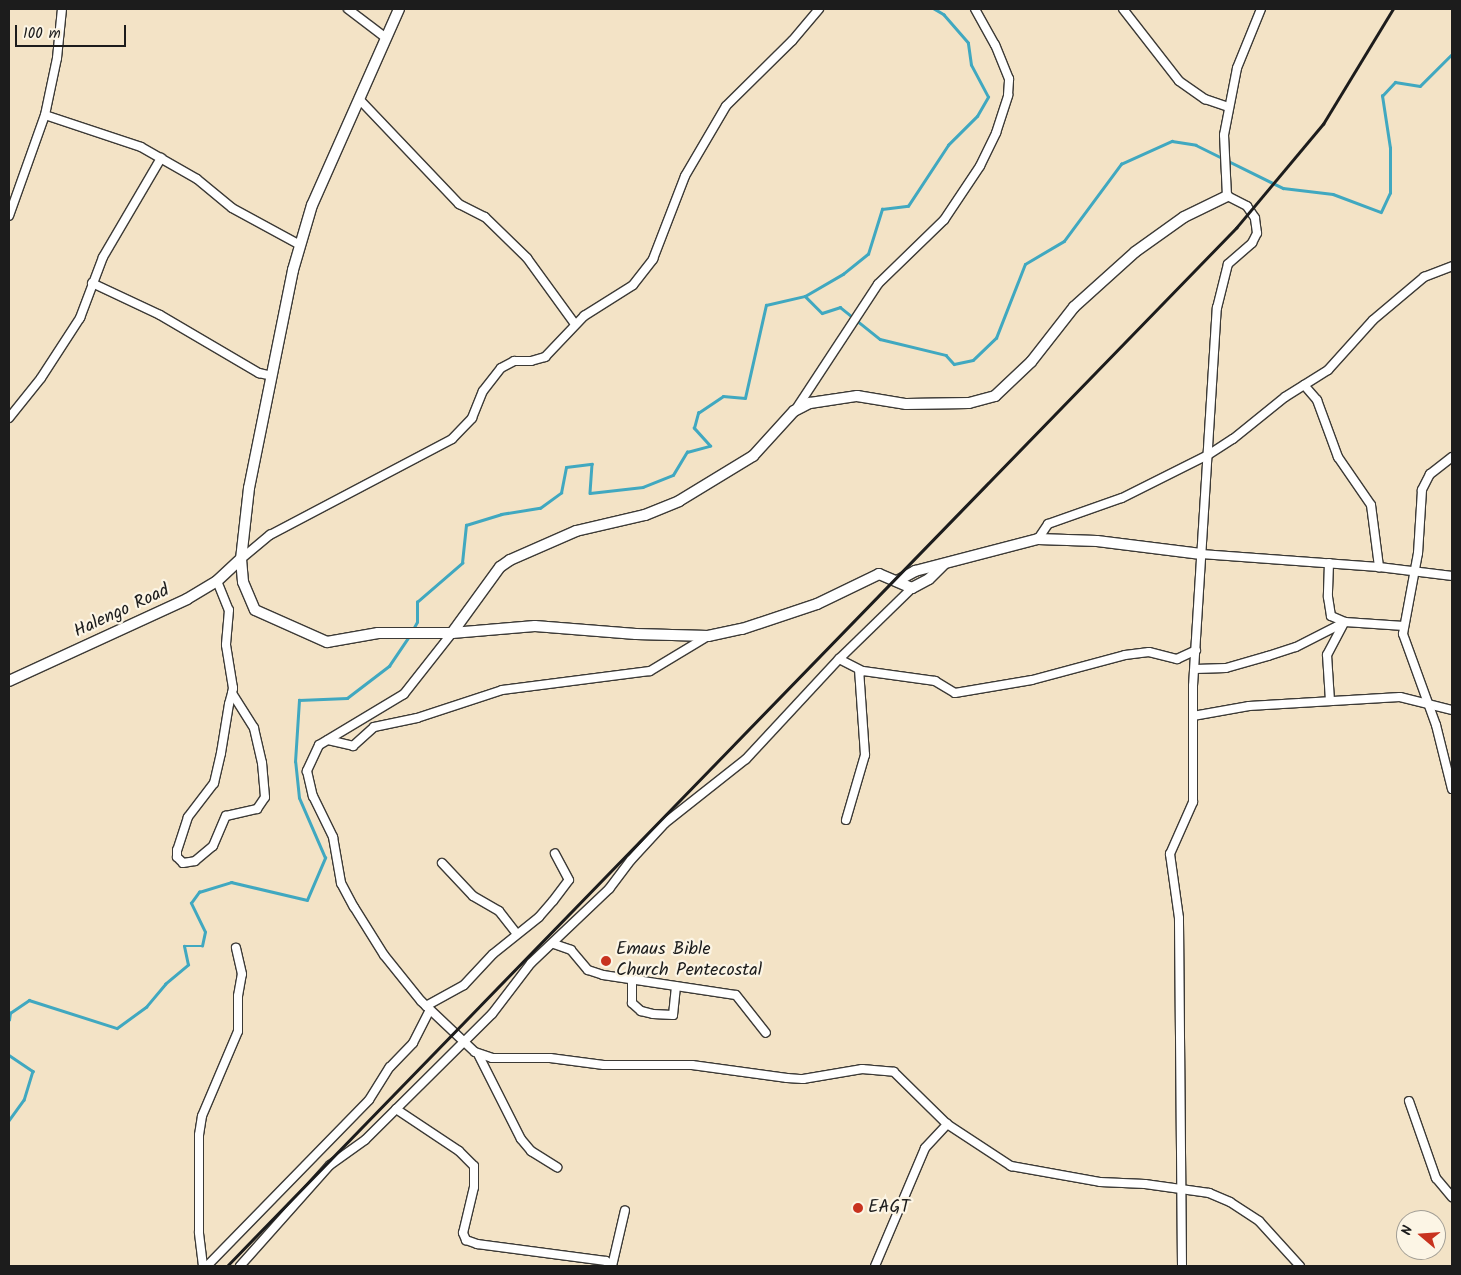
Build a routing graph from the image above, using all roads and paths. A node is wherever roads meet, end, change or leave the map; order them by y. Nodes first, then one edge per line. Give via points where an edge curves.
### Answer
1 (62, 9) edge
2 (348, 9) edge
3 (399, 9) edge
4 (819, 9) edge
5 (975, 9) edge
6 (1123, 9) edge
7 (1261, 9) edge
8 (386, 38) junction
9 (360, 100) junction
10 (1228, 107) junction
11 (45, 115) junction
12 (161, 158) junction
13 (1227, 196) junction
14 (9, 216) edge
15 (300, 244) junction
16 (1452, 266) edge
17 (92, 283) junction
18 (575, 324) junction
19 (272, 376) junction
20 (1304, 385) junction
21 (794, 411) junction
22 (9, 418) edge
23 (1208, 455) junction
24 (1452, 457) edge
25 (1038, 539) junction
26 (1200, 554) junction
27 (241, 559) junction
28 (1329, 563) junction
29 (944, 564) junction
30 (1379, 567) junction
31 (1415, 571) junction
32 (1452, 576) edge
33 (217, 580) junction
34 (897, 581) junction
35 (912, 588) junction
36 (1345, 622) junction
37 (1404, 626) junction
38 (447, 633) junction
39 (708, 636) junction
40 (1196, 650) junction
41 (839, 659) junction
42 (1194, 669) junction
43 (859, 670) junction
44 (9, 681) edge
45 (232, 693) junction
46 (1330, 701) junction
47 (1427, 702) junction
48 (1452, 710) edge
49 (1193, 716) junction
50 (328, 740) junction
51 (1452, 789) edge
52 (846, 820) dead end
53 (555, 854) dead end
54 (442, 863) dead end
55 (517, 934) junction
56 (554, 944) junction
57 (236, 948) dead end
58 (632, 980) junction
59 (676, 986) junction
60 (428, 1008) junction
61 (766, 1033) dead end
62 (463, 1042) junction
63 (478, 1054) junction
64 (1410, 1101) dead end
65 (396, 1109) junction
66 (947, 1124) junction
67 (557, 1167) dead end
68 (1181, 1189) junction
69 (1452, 1196) edge
70 (625, 1210) dead end
71 (203, 1266) edge
72 (207, 1266) edge
73 (240, 1266) edge
74 (612, 1266) edge
75 (875, 1266) edge
76 (1182, 1266) edge
77 (1300, 1266) edge

1 - 11 street via 57,58
2 - 8 street
3 - 8 street
4 - 18 street via 792,41 726,106 690,165 652,259 641,277 619,296
5 - 21 street via 995,45 1008,79 1008,95 996,133 980,166 944,220 891,268
6 - 10 street via 1179,82 1205,99
7 - 10 street via 1237,68
8 - 9 street
9 - 15 street via 320,187
9 - 18 street via 462,207 485,217 527,258
10 - 13 street via 1224,135
11 - 12 street via 141,147
11 - 14 street
12 - 15 street via 197,179 232,208
12 - 17 street via 103,257
13 - 21 street via 1184,217 1134,252 1074,307 1014,380 986,400 906,404 863,396 834,397
13 - 23 street via 1247,206 1255,218 1257,233 1252,243 1228,264 1220,291
15 - 19 street
16 - 20 street via 1424,277 1373,320 1328,370
17 - 19 street via 160,316 246,366
17 - 22 street via 80,318 41,378
18 - 27 street via 545,357 531,361 514,360 501,368 483,391 472,418 452,438 270,535
19 - 27 street via 255,449
20 - 23 street
20 - 30 street via 1317,400 1338,457 1369,501 1375,521
21 - 38 street via 758,452 679,501 645,515 576,531 510,560 500,567
23 - 25 street via 1122,498 1048,524
23 - 26 street
24 - 31 street via 1433,470 1424,484
25 - 26 street via 1097,541
25 - 29 street
26 - 28 street
26 - 40 street
27 - 33 street, Halengo Road
27 - 38 street via 243,582 255,610 313,638 327,642 378,633
28 - 30 street
28 - 36 street via 1329,611 1333,618
29 - 34 street via 915,571
29 - 35 street via 929,579
30 - 31 street
31 - 32 street
31 - 37 street
33 - 44 street, Halengo Road via 188,599 125,630
33 - 45 street via 229,610 226,645 233,677
34 - 35 street
34 - 39 street via 876,575 817,604 742,629
35 - 41 street
36 - 37 street
36 - 42 street via 1296,647 1268,656 1226,668
36 - 46 street via 1327,655
37 - 47 street via 1405,641
38 - 39 street via 535,626
38 - 50 street via 404,694
39 - 50 street via 650,671 502,690 417,718 374,727 352,746
40 - 42 street
40 - 43 street via 1176,659 1149,652 1125,655 1025,681 955,693 935,681
41 - 43 street
41 - 56 street via 739,766 665,823 609,889
42 - 49 street
43 - 52 street via 865,755
45 - 45 street via 248,716 256,736 265,797 257,809 226,816 213,846 195,861 183,863 177,857 177,850 188,817 214,783
46 - 47 street via 1400,697
46 - 49 street via 1236,707
47 - 48 street
47 - 51 street
49 - 68 street via 1193,802 1170,854 1179,918
50 - 60 street via 310,759 307,775 333,837 341,883 384,954
53 - 55 street via 568,882 539,917
54 - 55 street via 473,896 500,911
55 - 60 street via 492,954 464,985
56 - 58 street via 576,953 588,970
56 - 62 street via 531,963 492,1014
57 - 71 street via 242,974 238,1031 202,1116 199,1135 199,1232
58 - 59 street
58 - 59 street via 632,1003 641,1011 654,1014 673,1014
59 - 61 street via 736,995
60 - 62 street
60 - 72 street via 413,1043 390,1067 369,1100
62 - 63 street
62 - 65 street
63 - 66 street via 604,1065 692,1065 787,1078 862,1069 884,1070 894,1072 908,1083
63 - 67 street via 521,1139 531,1150
64 - 69 street via 1436,1178
65 - 73 street via 365,1140 330,1165
65 - 74 street via 467,1157 474,1166 474,1187 463,1233 466,1240 606,1261
66 - 68 street via 995,1157 1021,1169 1100,1182
66 - 75 street via 925,1148
68 - 76 street
68 - 77 street via 1209,1193 1241,1208 1275,1236
70 - 74 street

